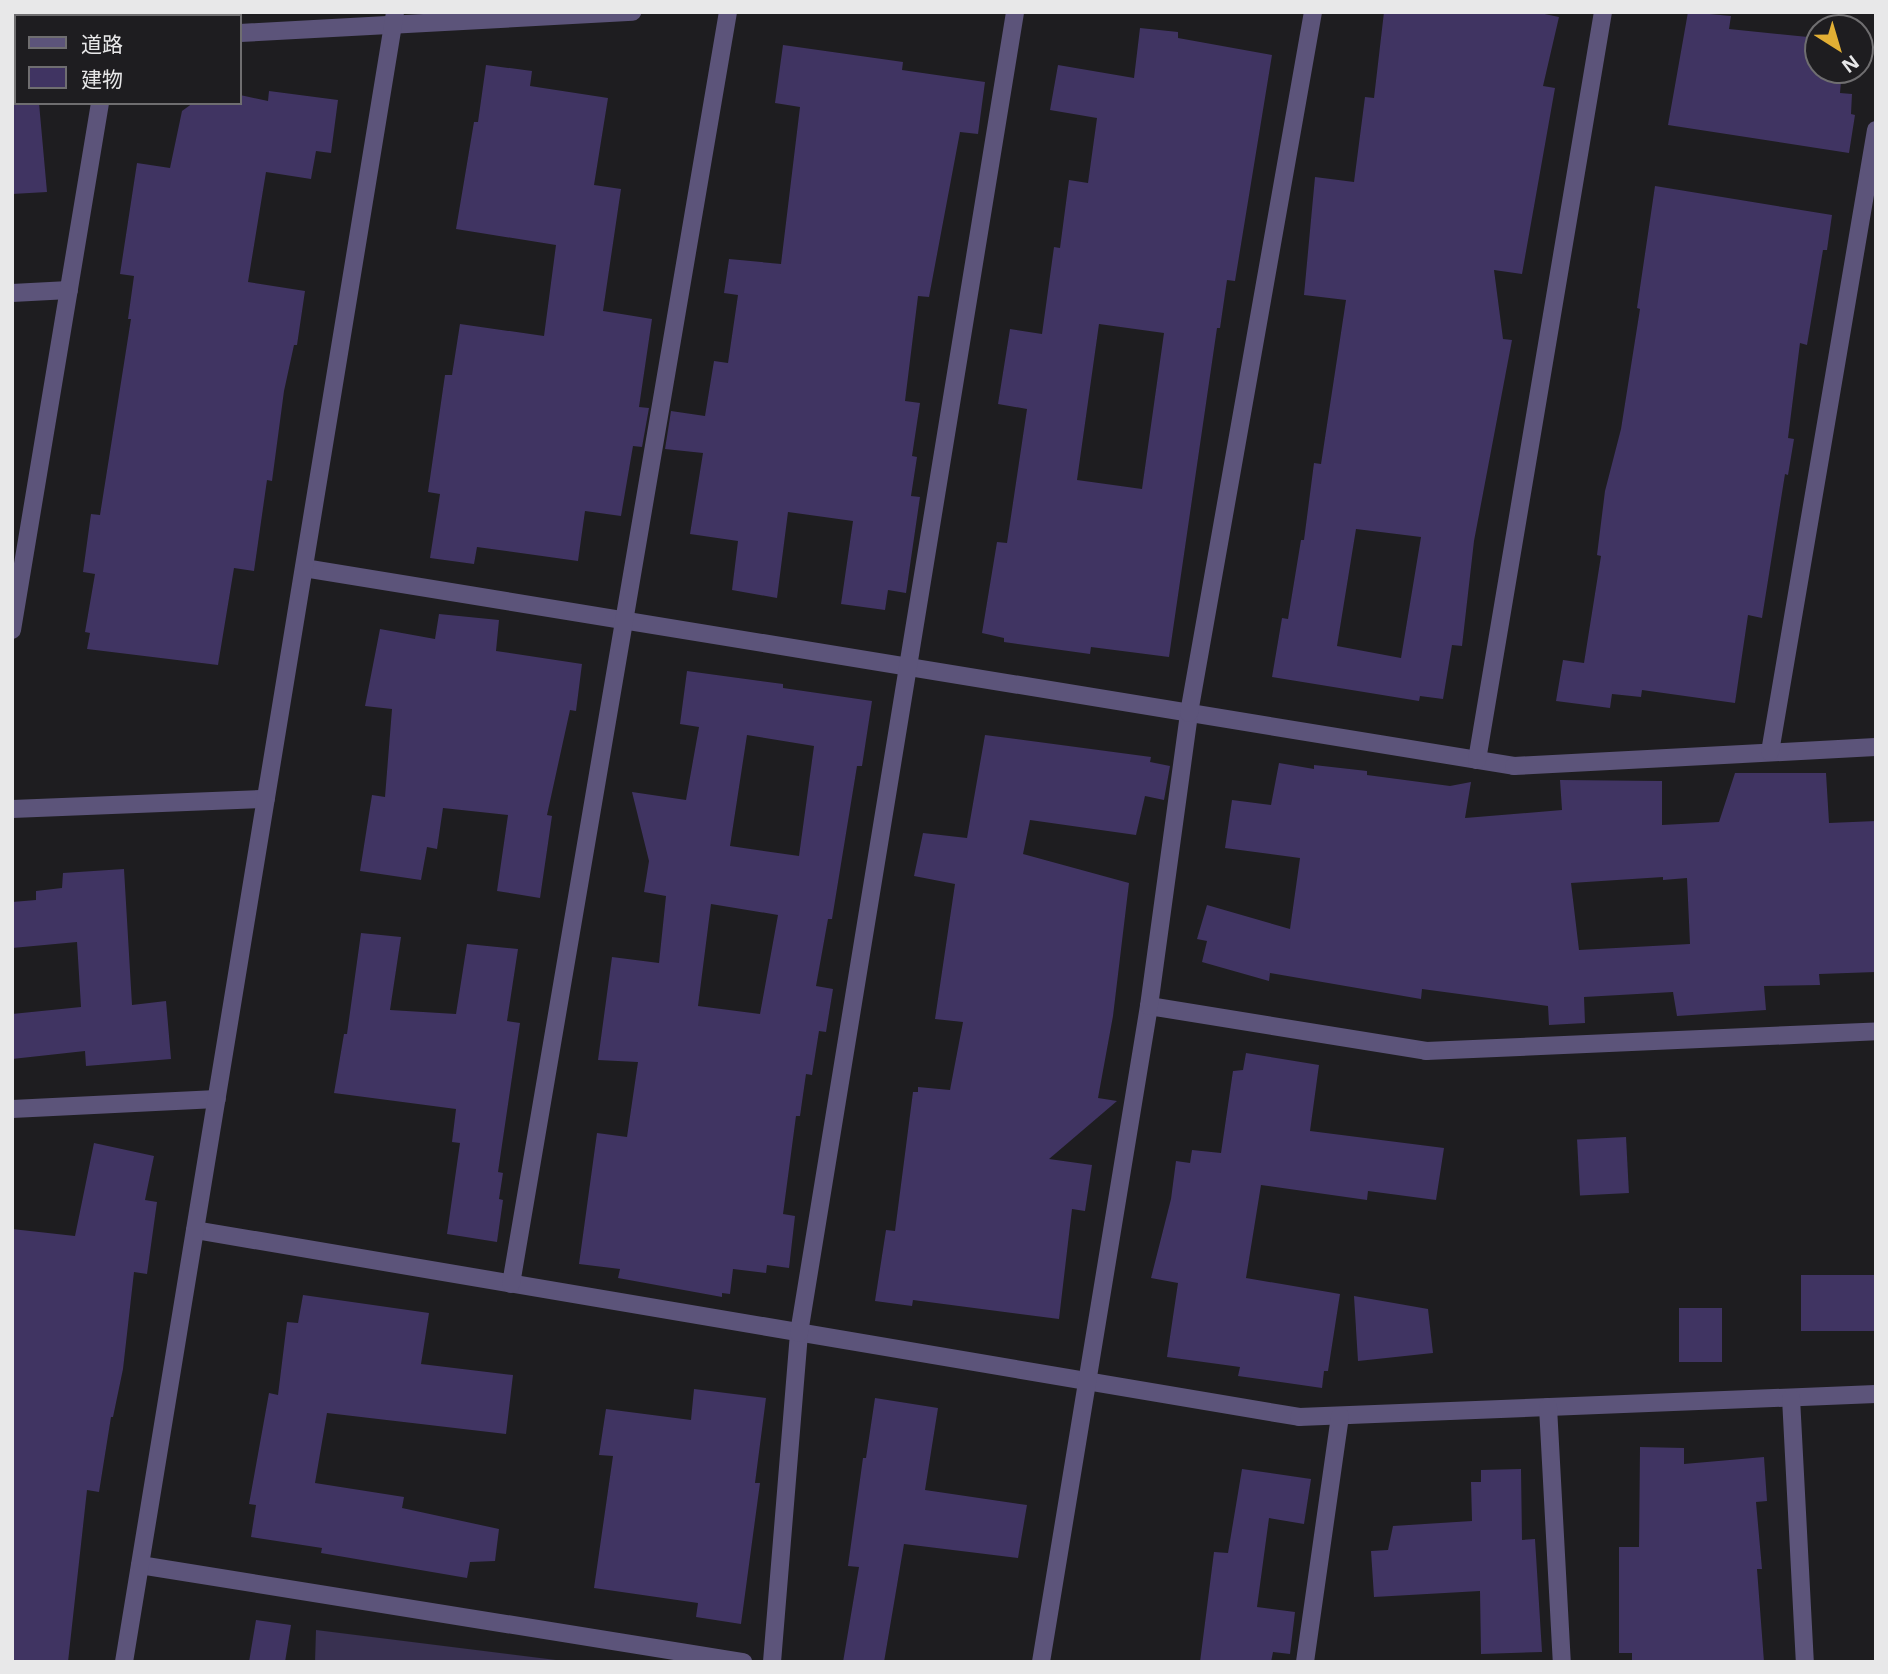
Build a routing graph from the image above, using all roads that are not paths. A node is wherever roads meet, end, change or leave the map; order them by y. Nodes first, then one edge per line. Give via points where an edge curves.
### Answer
1 (632, 12) edge
2 (728, 12) edge
3 (1015, 12) edge
4 (1312, 12) edge
5 (1603, 12) edge
6 (394, 18) edge
7 (242, 33) edge
8 (100, 105) edge
9 (1876, 130) edge
10 (69, 290) junction
11 (12, 293) edge
12 (20, 539) edge
13 (304, 568) junction
14 (625, 620) junction
15 (12, 630) edge
16 (908, 667) junction
17 (1189, 713) junction
18 (1876, 747) edge
19 (1770, 752) junction
20 (1477, 760) junction
21 (266, 799) junction
22 (12, 809) edge
23 (1149, 1006) junction
24 (1876, 1031) edge
25 (217, 1099) junction
26 (12, 1109) edge
27 (195, 1230) junction
28 (510, 1284) junction
29 (799, 1333) junction
30 (1088, 1382) junction
31 (1876, 1394) edge
32 (1791, 1398) junction
33 (1548, 1407) junction
34 (1340, 1416) junction
35 (140, 1565) junction
36 (124, 1662) edge
37 (743, 1662) edge
38 (772, 1662) edge
39 (1041, 1662) edge
40 (1305, 1662) edge
41 (1562, 1662) edge
42 (1805, 1662) edge

1 - 6 street
2 - 14 street
3 - 16 street
4 - 17 street
5 - 20 street
6 - 7 street
6 - 13 street
8 - 10 street
9 - 19 street
10 - 11 street
10 - 12 street
12 - 15 street
13 - 14 street
13 - 21 street
14 - 16 street
14 - 28 street
16 - 17 street
16 - 29 street
17 - 20 street
17 - 23 street
18 - 19 street
19 - 20 street via 1514,766
21 - 22 street
21 - 25 street
23 - 24 street via 1426,1051
23 - 30 street
25 - 26 street
25 - 27 street
27 - 28 street
27 - 35 street
28 - 29 street
29 - 30 street
29 - 38 street
30 - 34 street via 1299,1418
30 - 39 street
31 - 32 street
32 - 33 street
32 - 42 street
33 - 34 street
33 - 41 street
34 - 40 street
35 - 36 street
35 - 37 street

